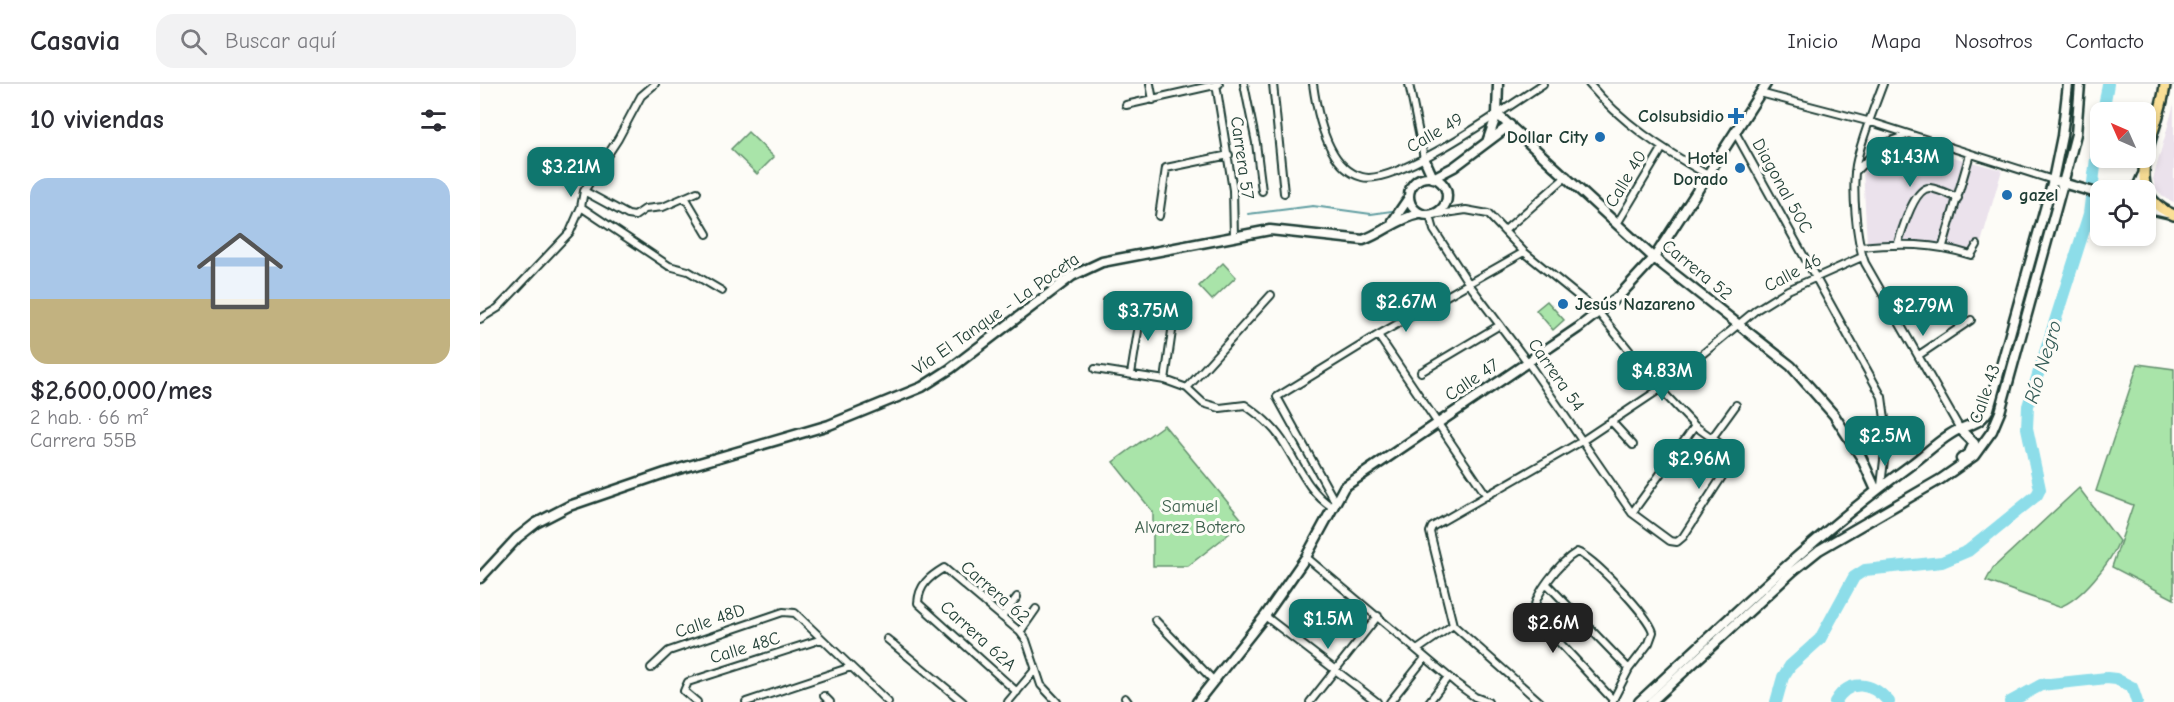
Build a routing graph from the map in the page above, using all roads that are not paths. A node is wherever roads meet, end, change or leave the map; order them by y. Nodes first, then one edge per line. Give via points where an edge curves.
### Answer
1 (655, 84) edge
2 (1149, 84) edge
3 (1217, 84) edge
4 (1244, 84) edge
5 (1273, 84) edge
6 (1313, 84) edge
7 (1409, 84) edge
8 (1498, 84) edge
9 (1543, 84) edge
10 (1589, 84) edge
11 (1766, 84) edge
12 (1883, 84) edge
13 (2068, 84) edge
14 (2080, 84) edge
15 (2165, 84) edge
16 (1760, 93) junction
17 (1153, 100) junction
18 (1126, 105) dead end
19 (1497, 114) junction
20 (1870, 122) junction
21 (1509, 125) junction
22 (1735, 132) junction
23 (1908, 135) junction
24 (1486, 144) junction
25 (1662, 149) junction
26 (1970, 154) junction
27 (1229, 155) junction
28 (1424, 158) junction
29 (1454, 167) junction
30 (1856, 171) junction
31 (1706, 174) junction
32 (1567, 176) junction
33 (2142, 176) junction
34 (1423, 177) junction
35 (1433, 178) junction
36 (2053, 180) junction
37 (2140, 180) edge
38 (2063, 183) junction
39 (1444, 186) junction
40 (584, 191) junction
41 (1262, 191) dead end
42 (2090, 191) edge
43 (697, 192) dead end
44 (1284, 193) dead end
45 (685, 197) junction
46 (1958, 198) junction
47 (1408, 199) junction
48 (581, 207) junction
49 (2156, 210) edge
50 (1419, 214) junction
51 (2173, 214) edge
52 (1159, 216) dead end
53 (1431, 216) junction
54 (1617, 224) junction
55 (1389, 226) junction
56 (1504, 231) junction
57 (707, 234) dead end
58 (1234, 236) junction
59 (1898, 243) junction
60 (1977, 245) dead end
61 (1943, 246) junction
62 (1861, 247) junction
63 (1524, 252) junction
64 (1862, 256) junction
65 (1654, 258) junction
66 (1815, 276) junction
67 (1469, 284) junction
68 (722, 291) dead end
69 (1271, 295) dead end
70 (1107, 301) dead end
71 (1142, 306) junction
72 (1599, 313) junction
73 (480, 319) edge
74 (1971, 320) dead end
75 (1739, 324) junction
76 (1500, 325) junction
77 (1378, 335) junction
78 (1919, 355) junction
79 (1527, 362) junction
80 (1095, 369) dead end
81 (1421, 372) dead end
82 (1131, 374) junction
83 (1165, 380) junction
84 (1187, 388) junction
85 (1660, 389) junction
86 (1736, 405) dead end
87 (1611, 421) junction
88 (1439, 422) junction
89 (1695, 426) junction
90 (1960, 429) junction
91 (1712, 438) junction
92 (1582, 441) junction
93 (1633, 445) dead end
94 (1878, 488) junction
95 (1487, 496) junction
96 (1866, 498) junction
97 (1910, 498) junction
98 (1333, 502) junction
99 (1632, 513) junction
100 (1856, 529) junction
101 (1306, 557) junction
102 (480, 578) edge
103 (1547, 584) junction
104 (1017, 597) dead end
105 (918, 603) joint
106 (1036, 609) dead end
107 (1265, 616) junction
108 (1378, 616) junction
109 (1002, 617) junction
110 (1155, 620) dead end
111 (1453, 625) junction
112 (1020, 632) junction
113 (822, 639) junction
114 (886, 639) dead end
115 (1417, 650) junction
116 (1425, 658) junction
117 (851, 667) junction
118 (651, 668) dead end
119 (1629, 669) junction
120 (1335, 670) junction
121 (1034, 671) junction
122 (1448, 677) junction
123 (1213, 680) junction
124 (1017, 692) junction
125 (824, 696) dead end
126 (1612, 701) edge
127 (697, 702) edge
128 (746, 702) edge
129 (830, 702) edge
130 (888, 702) edge
131 (963, 702) edge
132 (1008, 702) edge
133 (1057, 702) edge
134 (1197, 702) edge
135 (1310, 702) edge
136 (1377, 702) edge
137 (1390, 702) edge
138 (1430, 702) edge
139 (1488, 702) edge
140 (1540, 702) edge
141 (1639, 702) edge
142 (1651, 702) edge

1 - 40 street via 641,96
2 - 17 street
3 - 17 street
3 - 27 street, Carrera 57
4 - 41 street
5 - 44 street
6 - 28 street, Calle 49 via 1317,115 1330,147 1352,172 1368,178 1388,175
7 - 28 street
8 - 19 street
9 - 19 street, Calle 49
10 - 25 street via 1609,108
11 - 16 street, Calle 47
12 - 20 street
13 - 36 street, Calle 43
14 - 38 street, Calle 43 via 2076,135
15 - 33 main road
16 - 20 street
16 - 22 street, Calle 47
17 - 18 street
19 - 21 street, Carrera 52
19 - 24 street
19 - 28 street, Calle 49
20 - 23 street
20 - 30 street
21 - 24 street
21 - 32 street, Carrera 52
22 - 31 street, Calle 47
22 - 66 street, Diagonal 50C
23 - 26 street
23 - 30 street via 1884,144
24 - 29 street
25 - 31 street
25 - 54 street, Calle 40
26 - 36 street
26 - 46 street
27 - 52 street via 1166,168
27 - 58 street, Carrera 57
28 - 34 street
28 - 35 street
29 - 35 street
29 - 39 street
30 - 62 street
31 - 65 street, Calle 47
32 - 54 street, Carrera 52
32 - 56 street
33 - 37 street
33 - 51 main road via 2149,197
34 - 35 street
34 - 47 street via 1412,186
35 - 39 street
36 - 38 street
36 - 90 street, Calle 43 via 1989,409 1978,423
38 - 42 street
38 - 97 street, Calle 43 via 1992,431 1974,456
39 - 53 street via 1446,201
40 - 45 street via 635,216
40 - 48 street
43 - 45 street
45 - 57 street
46 - 59 street via 1930,188 1923,190 1909,210
46 - 61 street
47 - 50 street
47 - 55 street, Vía El Tanque - La Poceta
48 - 68 street via 669,266 688,271
48 - 73 street via 570,232 498,308
49 - 51 street
50 - 53 street
50 - 55 street, Vía El Tanque - La Poceta
53 - 56 street via 1466,210 1481,212
53 - 67 street, Carrera 54 via 1434,230
54 - 65 street, Carrera 52
55 - 58 street, Vía El Tanque - La Poceta via 1363,240 1277,230
56 - 63 street
58 - 102 street, Vía El Tanque - La Poceta via 1088,267 933,381 829,425 665,473 550,515 517,538
59 - 61 street
59 - 62 street
60 - 61 street via 1971,255
62 - 64 street
63 - 67 street
63 - 72 street
64 - 66 street, Calle 46
64 - 78 street
65 - 72 street, Calle 47
65 - 75 street, Carrera 52
66 - 75 street, Calle 46
66 - 94 street, Diagonal 50C via 1885,407 1887,434
67 - 76 street, Carrera 54
67 - 77 street
69 - 84 street
70 - 71 street
71 - 82 street
71 - 83 street via 1175,310
72 - 79 street, Calle 47
72 - 85 street
74 - 78 street
75 - 85 street, Calle 46
75 - 94 street, Carrera 52 via 1791,366 1834,415
76 - 79 street, Carrera 54
76 - 81 street
77 - 88 street
77 - 98 street via 1277,397
78 - 90 street
79 - 88 street, Calle 47
79 - 92 street, Carrera 54
80 - 82 street
82 - 83 street
83 - 84 street
84 - 98 street via 1203,403 1220,408 1245,405 1267,422 1311,489 1322,499
85 - 87 street, Calle 46
85 - 89 street
86 - 91 street
87 - 92 street, Calle 46
87 - 93 street
88 - 95 street
88 - 98 street, Calle 47 via 1351,480
89 - 91 street
89 - 99 street
90 - 94 street, Calle 43
90 - 97 street via 1974,443 1969,453 1915,490
91 - 99 street, Carrera 54 via 1736,456 1683,537 1677,542 1670,541
92 - 95 street, Calle 46
92 - 99 street, Carrera 54
94 - 96 street, Calle 43
95 - 111 street, Calle 46 via 1430,531
96 - 100 street via 1845,522
96 - 141 street, Calle 43 via 1812,542
97 - 100 street, Calle 43
98 - 101 street, Calle 47
100 - 142 street, Calle 43 via 1819,550 1793,571
101 - 107 street, Calle 47
101 - 108 street
103 - 119 street
103 - 119 street via 1577,552 1589,559 1646,619 1653,632
103 - 126 street via 1534,605 1534,615
104 - 109 street
105 - 109 street, Carrera 62 via 919,591 929,577 944,568
105 - 124 street, Carrera 62A
106 - 112 street
107 - 120 street
107 - 123 street, Calle 47
108 - 115 street
108 - 120 street
109 - 112 street, Carrera 62
110 - 123 street
111 - 115 street
111 - 140 street
112 - 121 street, Carrera 62
113 - 117 street
113 - 118 street, Calle 48D via 795,613 783,612 669,651
113 - 127 street, Calle 48C via 688,682 684,691
114 - 131 street
115 - 116 street
116 - 122 street
116 - 137 street
117 - 128 street
117 - 130 street
119 - 126 street
120 - 135 street
120 - 136 street
121 - 124 street
121 - 133 street, Carrera 62
122 - 138 street
122 - 139 street
123 - 134 street, Calle 47
124 - 132 street
125 - 129 street

